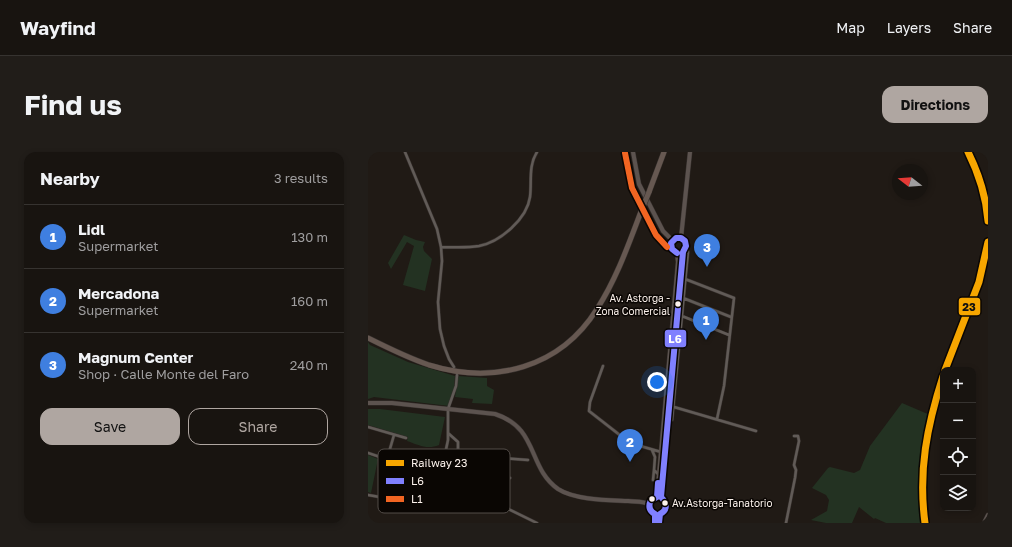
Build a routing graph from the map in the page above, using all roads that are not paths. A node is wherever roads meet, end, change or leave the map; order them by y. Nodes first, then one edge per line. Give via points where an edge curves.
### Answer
1 (405, 152) edge
2 (537, 152) edge
3 (633, 152) edge
4 (663, 152) edge
5 (690, 152) edge
6 (682, 238) junction
7 (673, 241) junction
8 (686, 246) junction
9 (441, 247) junction
10 (683, 252) junction
11 (677, 253) junction
12 (685, 279) junction
13 (683, 298) junction
14 (682, 316) junction
15 (731, 317) junction
16 (729, 335) junction
17 (370, 338) edge
18 (603, 366) dead end
19 (454, 367) dead end
20 (457, 375) dead end
21 (368, 403) edge
22 (674, 407) junction
23 (448, 409) junction
24 (717, 419) junction
25 (672, 420) dead end
26 (368, 427) edge
27 (756, 430) dead end
28 (448, 433) junction
29 (394, 435) junction
30 (794, 436) dead end
31 (406, 438) dead end
32 (390, 449) edge
33 (445, 449) edge
34 (458, 449) edge
35 (652, 449) junction
36 (660, 451) junction
37 (368, 453) edge
38 (378, 456) edge
39 (654, 457) junction
40 (510, 459) edge
41 (528, 460) dead end
42 (654, 470) junction
43 (659, 475) junction
44 (653, 480) dead end
45 (368, 495) edge
46 (378, 497) edge
47 (659, 497) junction
48 (649, 504) junction
49 (510, 510) edge
50 (657, 514) junction
51 (988, 515) edge
52 (537, 523) edge
53 (655, 523) edge
54 (659, 523) edge
55 (786, 523) edge
56 (984, 523) edge

1 - 9 street
2 - 9 street via 533,161 529,202 517,223 507,232 480,246
3 - 7 main road via 639,184 663,231
4 - 17 highway, bridge via 611,286 580,332 556,352 532,365 513,370 493,373 459,372 401,354
5 - 6 main road
6 - 7 main road
6 - 8 main road
7 - 11 main road via 672,249
8 - 10 main road
8 - 12 street via 688,252
9 - 19 street via 438,302 440,329 444,346
10 - 11 main road
10 - 47 main road
11 - 36 main road
12 - 13 street
12 - 15 street via 734,298
13 - 14 street
13 - 15 street
14 - 16 street
14 - 22 street
15 - 16 street
16 - 24 street via 724,386
18 - 35 street via 589,411 630,443
20 - 23 street
21 - 23 main road
22 - 24 street
22 - 25 street
23 - 28 street
23 - 48 main road via 495,414 511,421 525,435 549,481 563,492
24 - 27 street
26 - 29 street
28 - 33 street
28 - 34 street via 458,442
29 - 31 street
29 - 32 street
30 - 55 street via 798,436 799,441
35 - 36 street
35 - 39 street
36 - 39 street
36 - 43 main road
37 - 38 street
39 - 42 street
40 - 41 street
42 - 43 street
42 - 44 street
43 - 47 main road
45 - 46 street
47 - 48 main road via 651,500
47 - 50 main road via 665,500 667,506
48 - 50 main road via 650,510
49 - 52 street
50 - 53 main road
50 - 54 main road
51 - 56 main road

